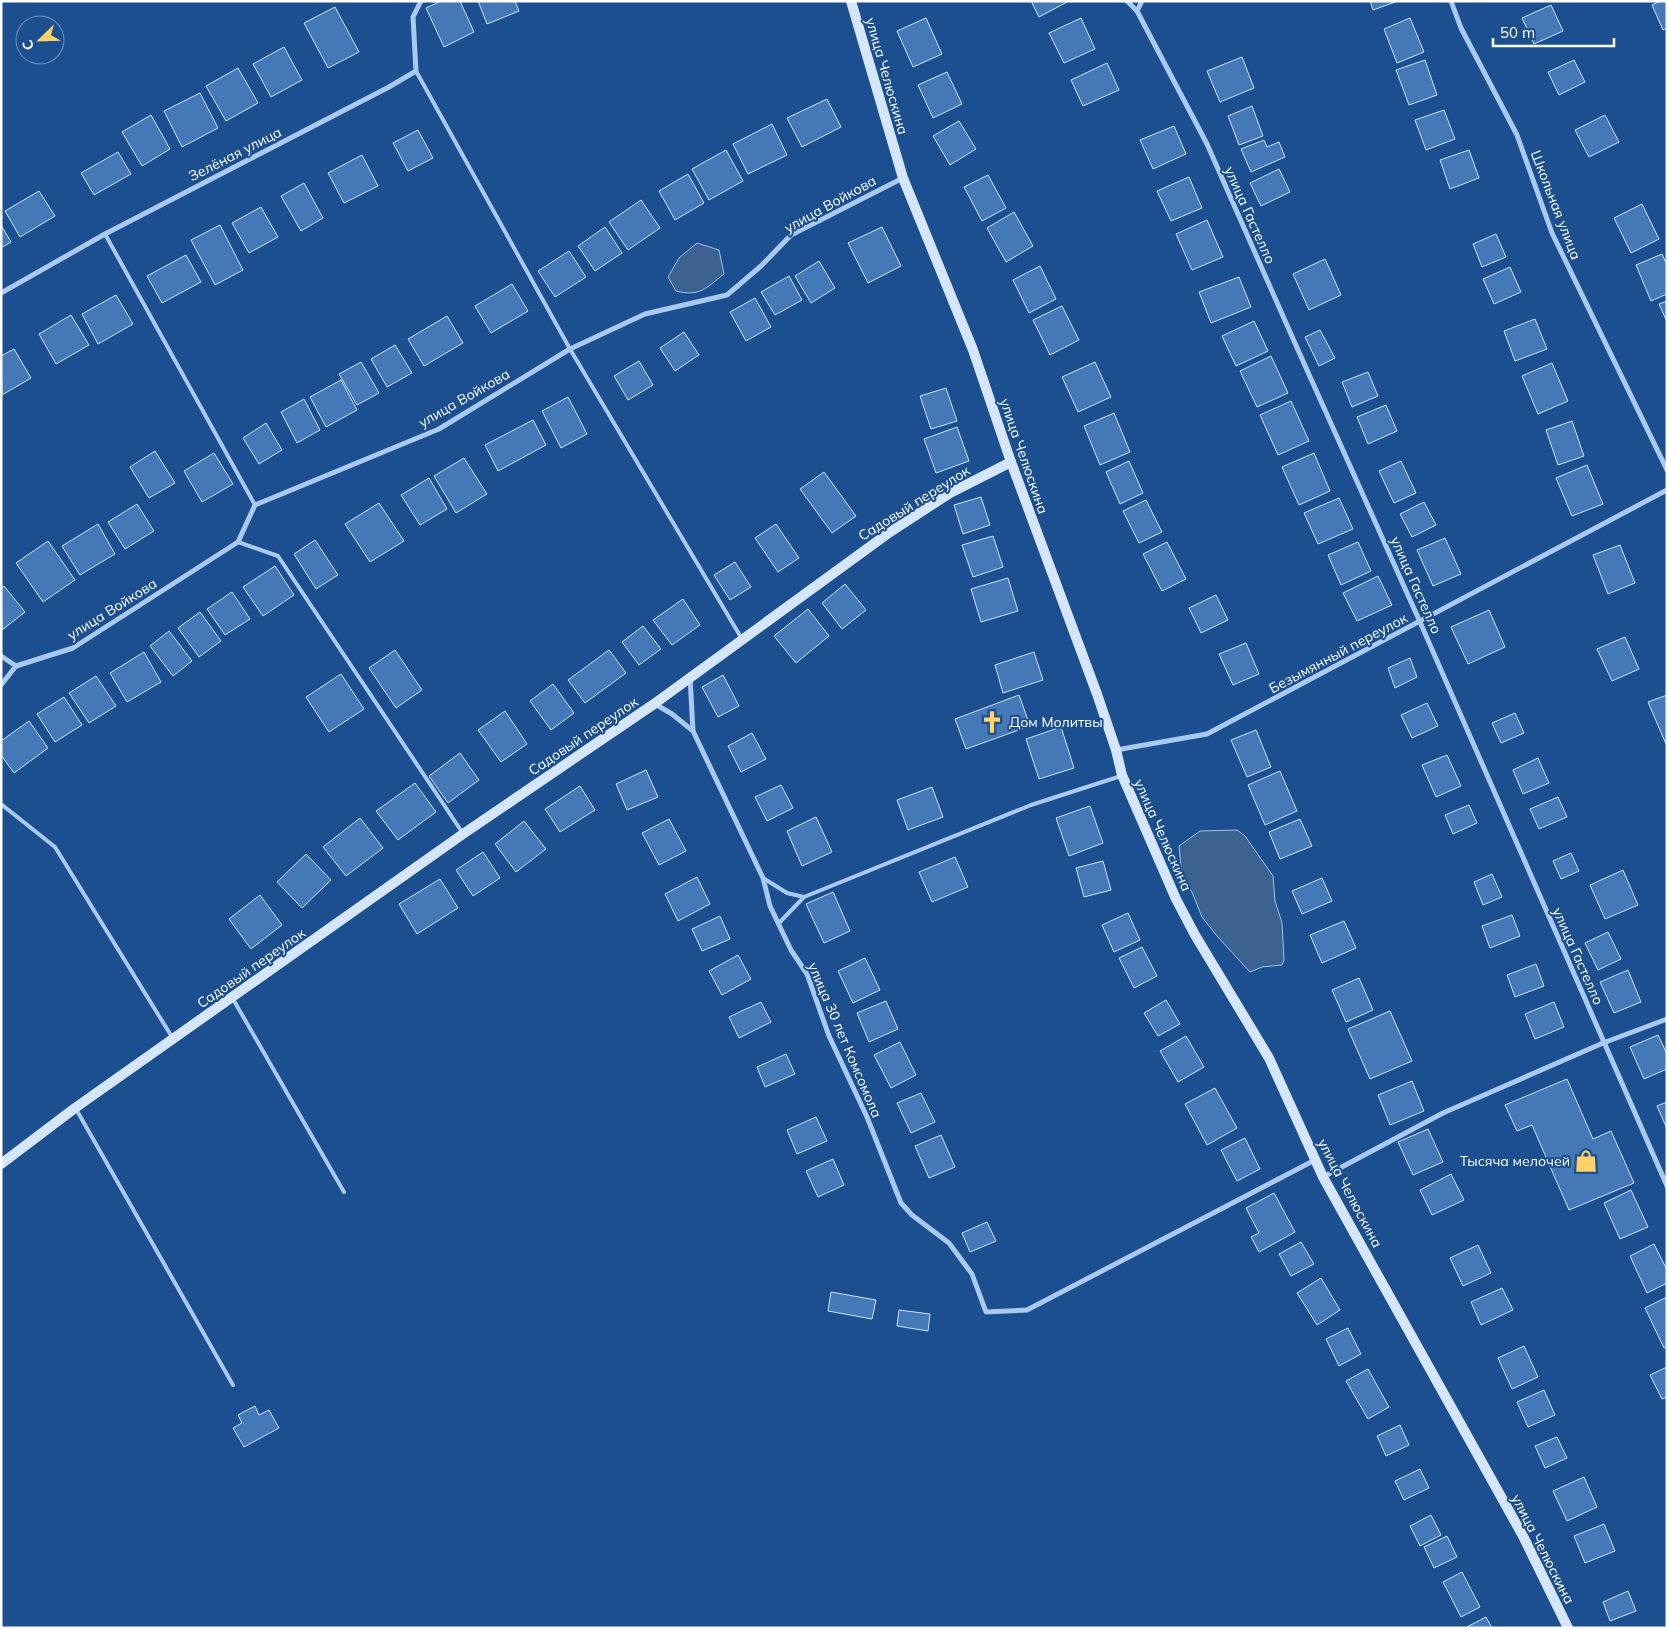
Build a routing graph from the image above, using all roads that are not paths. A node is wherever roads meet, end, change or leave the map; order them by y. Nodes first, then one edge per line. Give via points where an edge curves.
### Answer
1 (421, 1) edge
2 (851, 1) edge
3 (1127, 1) edge
4 (1142, 1) edge
5 (1451, 1) edge
6 (1136, 11) junction
7 (416, 71) junction
8 (903, 178) junction
9 (105, 234) junction
10 (1, 292) edge
11 (570, 349) junction
12 (1011, 462) junction
13 (1667, 470) edge
14 (1667, 490) edge
15 (255, 505) junction
16 (238, 542) junction
17 (1420, 622) junction
18 (742, 639) junction
19 (1, 656) edge
20 (16, 666) junction
21 (690, 677) junction
22 (1, 685) edge
23 (654, 704) junction
24 (693, 731) junction
25 (1116, 750) junction
26 (1122, 775) junction
27 (1, 804) edge
28 (463, 834) junction
29 (763, 878) junction
30 (804, 897) junction
31 (779, 923) junction
32 (232, 998) junction
33 (1667, 1019) edge
34 (174, 1039) junction
35 (1603, 1043) junction
36 (76, 1108) junction
37 (1316, 1160) junction
38 (1, 1164) edge
39 (1324, 1177) junction
40 (1667, 1186) edge
41 (344, 1192) dead end
42 (233, 1386) dead end
43 (1568, 1628) edge

1 - 7 street via 413,18
2 - 8 street, улица Челюскина
3 - 6 street, улица Гастелло
4 - 6 street
5 - 13 street, Школьная улица via 1461,28 1517,134 1552,233
6 - 17 street, улица Гастелло via 1207,144
7 - 9 street, Зелёная улица
7 - 11 lane
8 - 11 street, улица Войкова via 791,235 762,266 727,295 645,314
8 - 12 street, улица Челюскина via 973,350
9 - 10 street, Зелёная улица
9 - 15 lane
11 - 15 street, улица Войкова via 439,429
11 - 18 lane
12 - 18 street, Садовый переулок via 950,493 890,532
12 - 25 street, улица Челюскина
14 - 17 street, Безымянный переулок
15 - 16 street
16 - 20 street, улица Войкова via 73,648
16 - 28 lane via 278,556
17 - 25 street, Безымянный переулок via 1207,734
17 - 35 street, улица Гастелло
18 - 21 street, Садовый переулок
19 - 20 street
20 - 22 street
21 - 23 street, Садовый переулок
21 - 24 street, улица 30 лет Комсомола
23 - 24 street, улица 30 лет Комсомола
23 - 28 street, Садовый переулок
24 - 29 street, улица 30 лет Комсомола
25 - 26 street, улица Челюскина
26 - 30 lane via 1031,806
26 - 37 street, улица Челюскина via 1176,899 1269,1058
27 - 34 lane via 55,847
28 - 32 street, Садовый переулок
29 - 30 lane via 787,893
29 - 31 street, улица 30 лет Комсомола via 770,906
30 - 31 lane
31 - 37 street, улица 30 лет Комсомола via 806,974 828,1036 901,1203 949,1243 972,1274 986,1312 1027,1310
32 - 34 street, Садовый переулок
32 - 41 lane
33 - 35 street
34 - 36 street, Садовый переулок
35 - 39 street via 1443,1113
35 - 40 street, улица Гастелло
36 - 38 street, Садовый переулок
36 - 42 lane
37 - 39 street, улица Челюскина
39 - 43 street, улица Челюскина via 1523,1536

